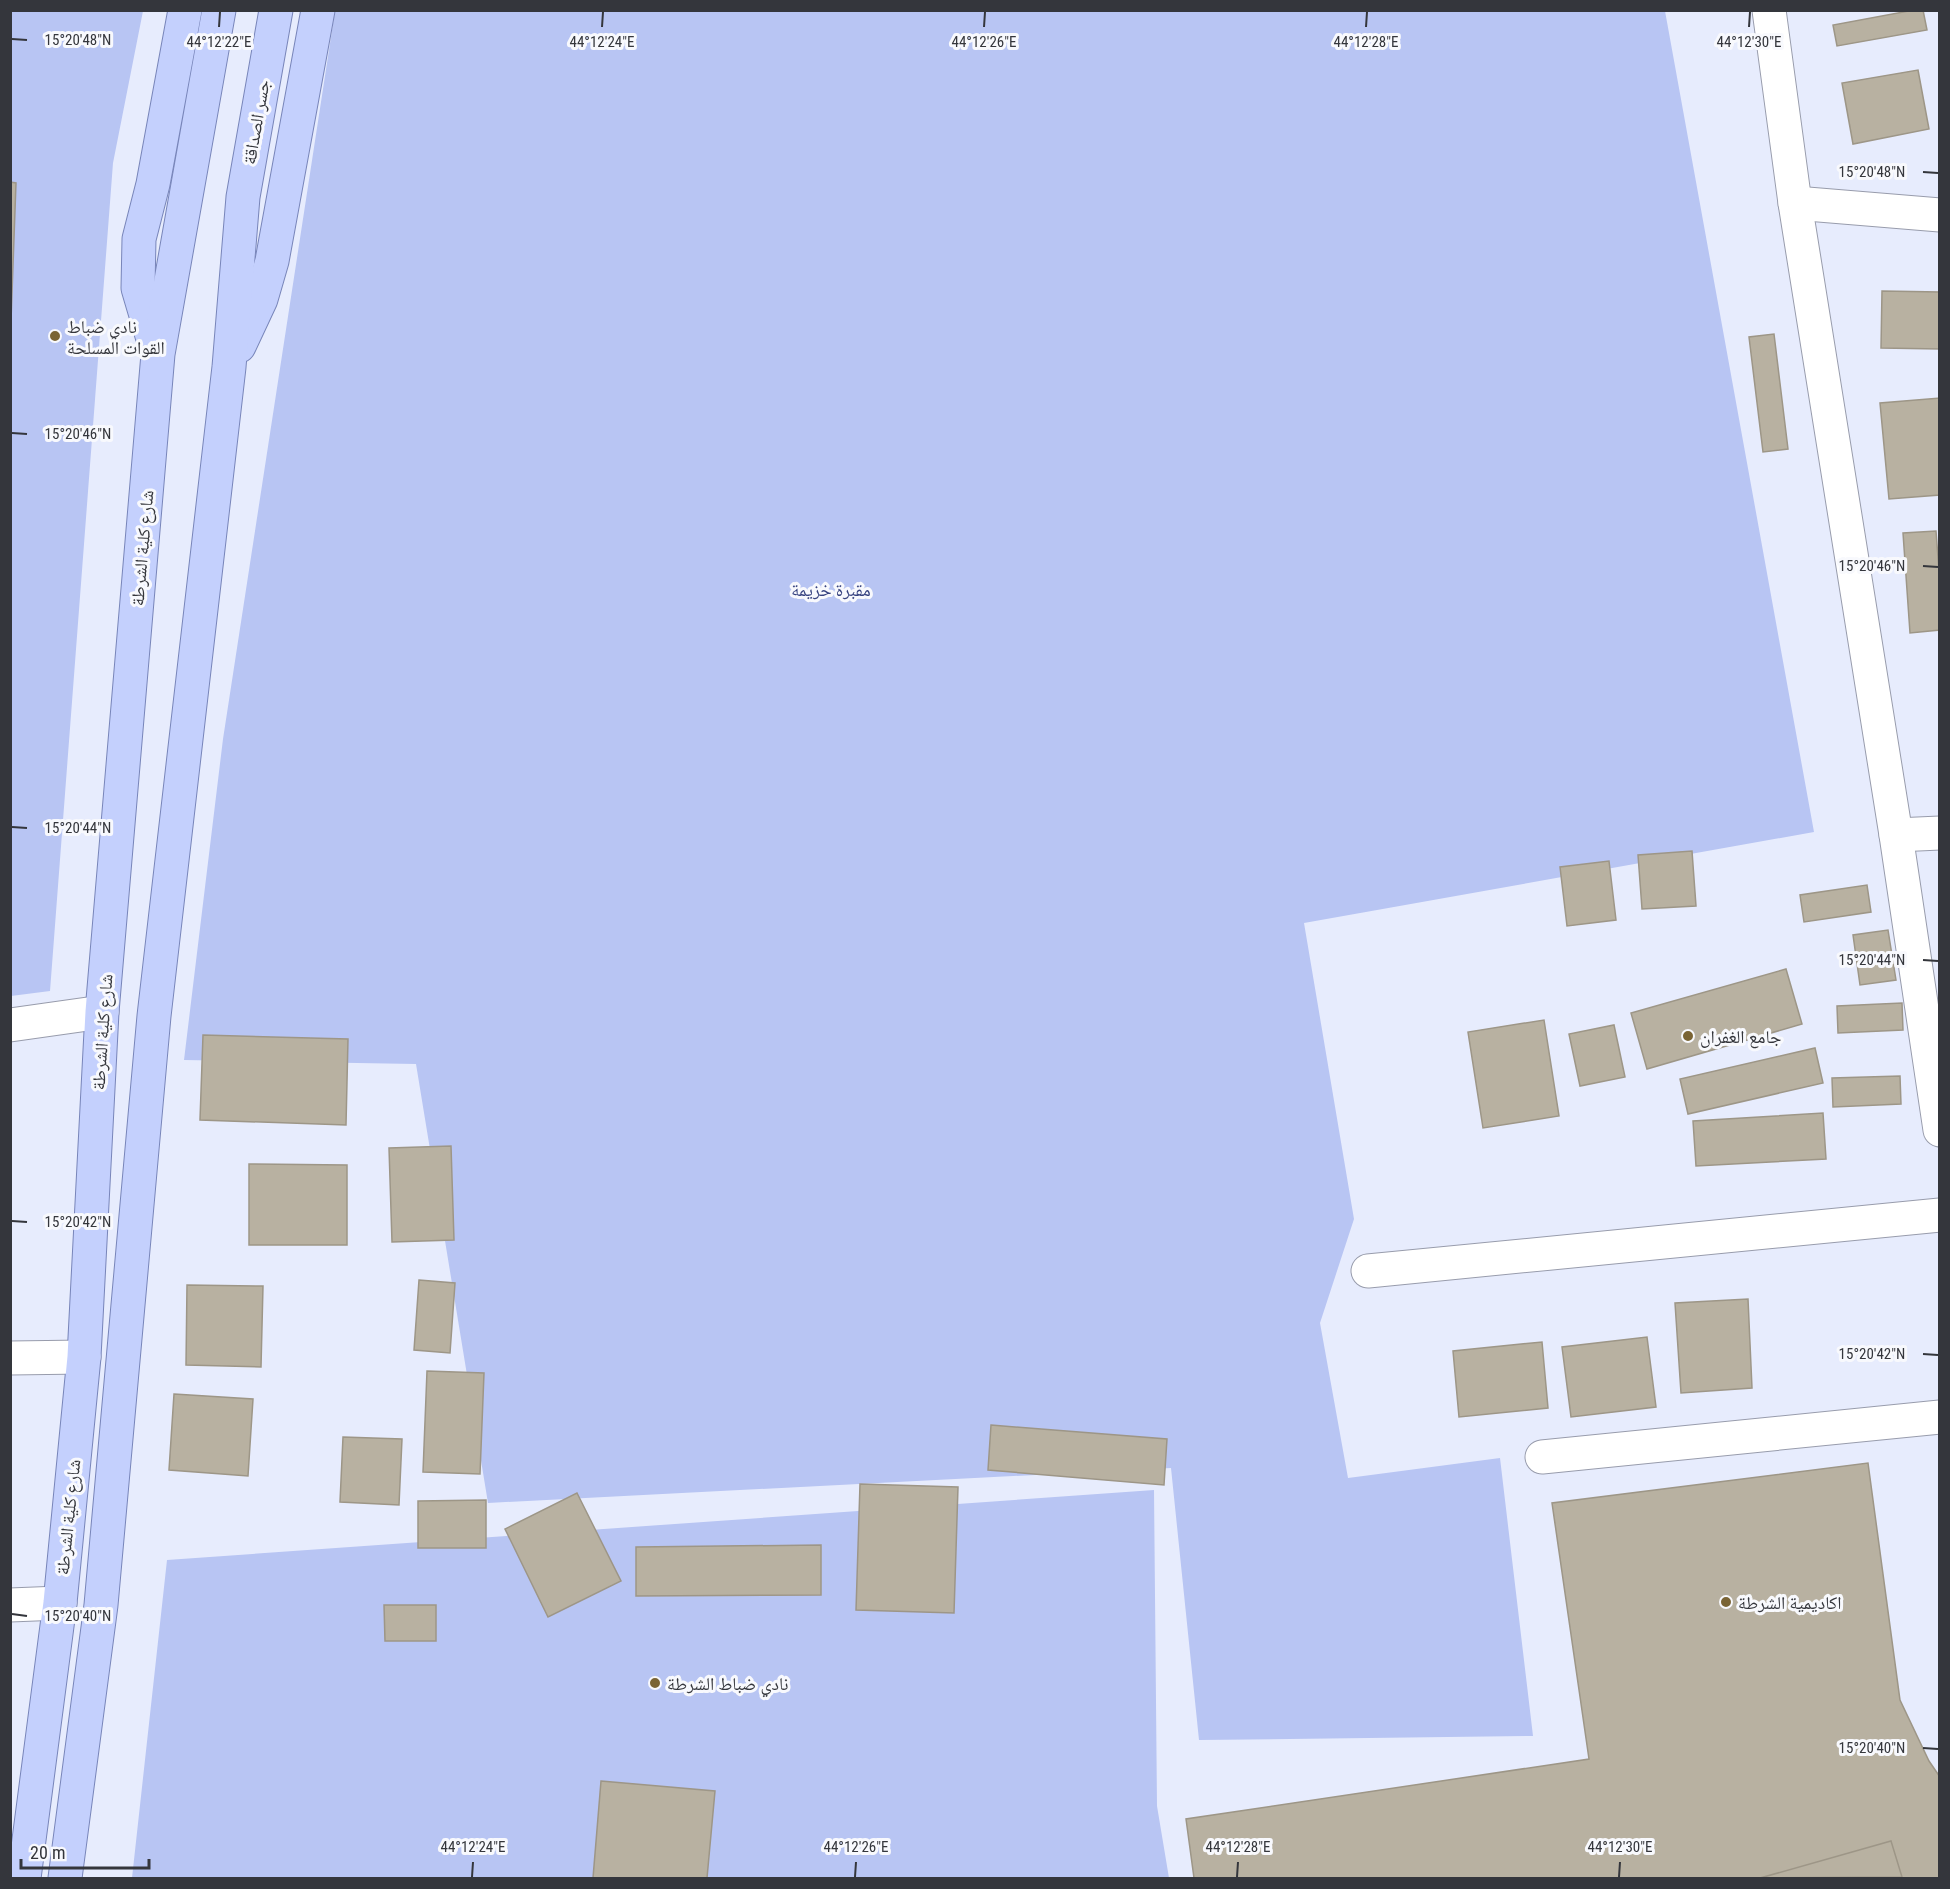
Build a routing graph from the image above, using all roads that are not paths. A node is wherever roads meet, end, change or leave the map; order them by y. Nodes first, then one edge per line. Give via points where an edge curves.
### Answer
1 (185, 10) edge
2 (219, 10) edge
3 (276, 10) edge
4 (318, 10) edge
5 (1769, 10) edge
6 (1795, 203) junction
7 (1939, 212) edge
8 (158, 354) junction
9 (229, 367) junction
10 (1940, 833) edge
11 (1896, 835) junction
12 (102, 1012) junction
13 (10, 1025) edge
14 (1940, 1130) edge
15 (1940, 1215) edge
16 (1368, 1271) dead end
17 (10, 1358) edge
18 (84, 1358) junction
19 (1940, 1417) edge
20 (1542, 1456) dead end
21 (60, 1603) junction
22 (10, 1605) edge
23 (24, 1878) edge
24 (65, 1878) edge

1 - 8 main road via 139,239 138,288
2 - 8 main road, شارع كلية الشرطة
3 - 9 main road, جسر الصداقة via 243,197
4 - 9 main road via 272,261 261,299
5 - 6 street
6 - 7 street
6 - 11 street
8 - 12 main road, شارع كلية الشرطة
9 - 24 main road via 154,1016 101,1605
10 - 11 street
11 - 14 street
12 - 13 street
12 - 18 main road, شارع كلية الشرطة
15 - 16 street
17 - 18 street
18 - 21 main road, شارع كلية الشرطة
19 - 20 street
21 - 22 street
21 - 23 main road, شارع كلية الشرطة

